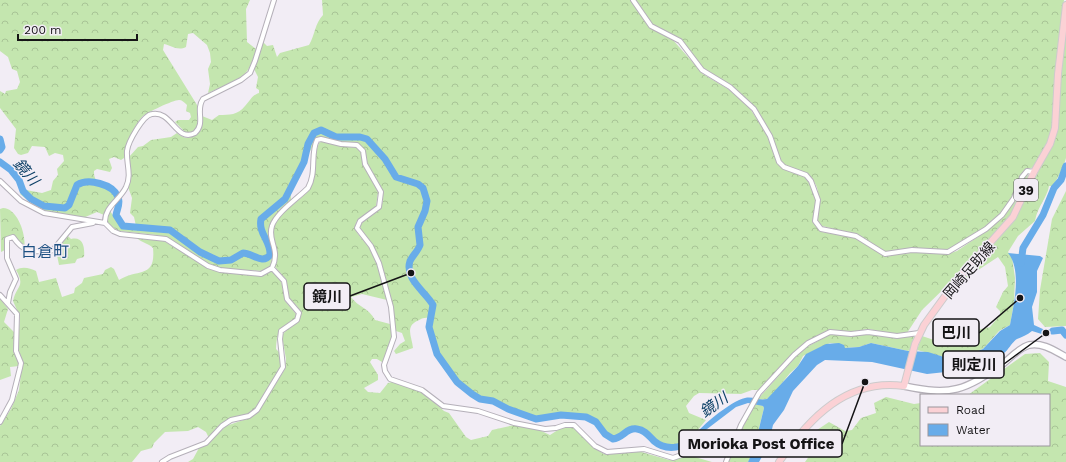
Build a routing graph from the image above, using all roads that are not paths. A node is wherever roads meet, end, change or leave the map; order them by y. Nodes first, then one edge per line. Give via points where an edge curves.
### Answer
1 (274, 0) edge
2 (633, 0) edge
3 (1066, 5) edge
4 (1034, 172) junction
5 (0, 181) edge
6 (105, 223) junction
7 (272, 268) junction
8 (0, 295) edge
9 (8, 304) junction
10 (919, 333) junction
11 (1066, 357) edge
12 (905, 383) junction
13 (0, 422) edge
14 (731, 450) junction
15 (162, 462) edge
16 (726, 462) edge
17 (779, 462) edge

1 - 6 street via 253,69 241,80 203,99 199,106 200,125 195,133 181,133 168,117 161,114 152,114 142,121 128,147 129,174 126,189 107,210
2 - 4 street via 651,26 680,41 702,70 734,90 754,110 770,136 779,162 784,167 806,175 811,181 818,200 815,221 821,229 856,236 885,254 912,250 948,252 986,230 1008,209 1024,174 1028,171
3 - 4 main road, 岡崎足助線 / 39 via 1055,128 1050,144
4 - 10 main road, 岡崎足助線 / 39 via 1013,218 956,282
5 - 6 street via 21,201 44,213
6 - 7 street via 120,234 166,239 208,266 220,270 261,274
6 - 9 street via 75,225 50,251 30,252 21,248 13,237 7,238 7,258 16,279
7 - 14 street via 276,255 271,234 272,226 275,219 311,183 317,140 357,145 363,151 365,164 381,196 379,207 360,221 357,228 371,246 379,263 391,307 394,337 384,365 384,371 390,379 422,390 443,406 478,411 514,423 546,429 565,424 574,425 595,446 607,452 644,449 673,458 712,444
7 - 15 street via 284,281 287,299 299,313 298,320 284,328 280,335 284,363 280,374 260,407 252,414 231,420 206,443 170,456
8 - 9 street
9 - 13 street via 17,314 16,351 20,368 12,400
10 - 12 main road, 岡崎足助線 / 39
10 - 14 street via 897,336 868,332 826,333 801,348 757,396
11 - 12 main road via 1044,346 1029,345 966,387 942,391
12 - 17 main road via 871,386 831,403 812,419
14 - 16 street

